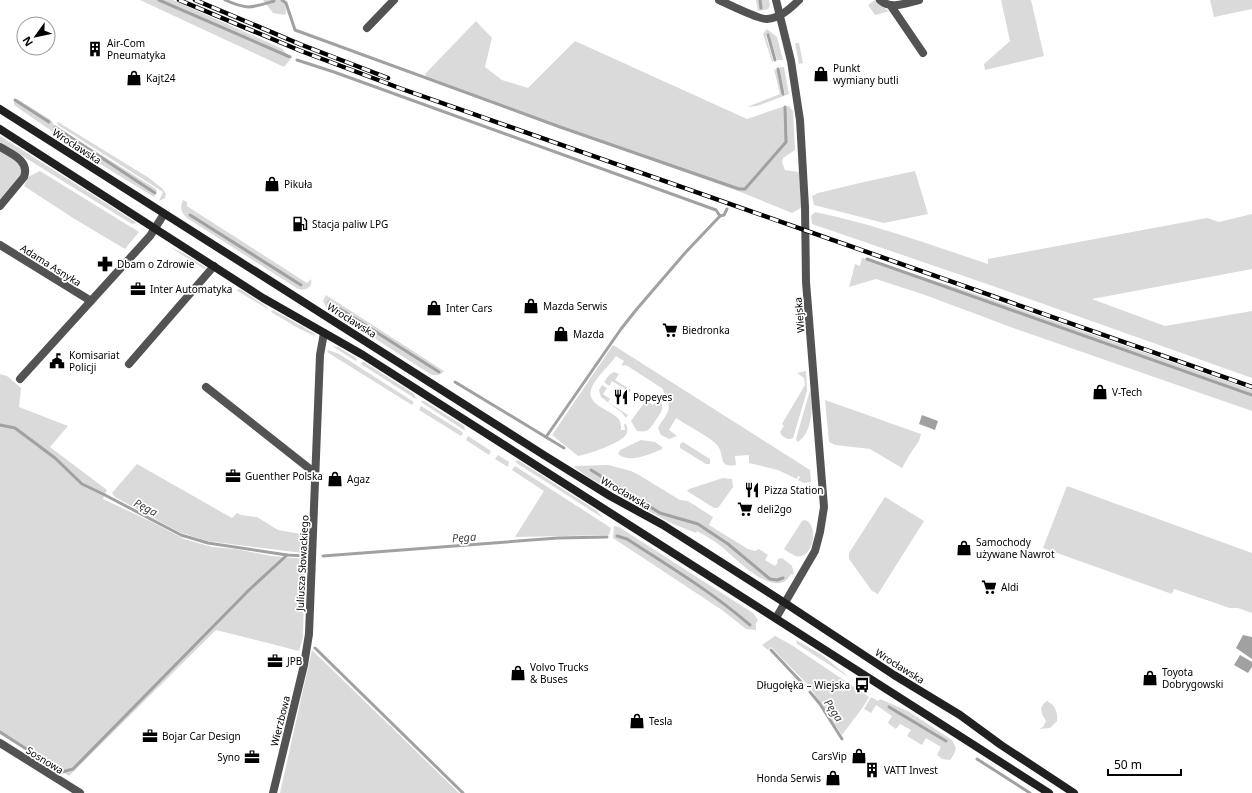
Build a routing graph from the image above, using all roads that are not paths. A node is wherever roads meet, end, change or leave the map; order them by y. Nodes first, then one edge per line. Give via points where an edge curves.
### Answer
1 (394, 0) edge
2 (719, 0) edge
3 (776, 0) edge
4 (799, 0) edge
5 (880, 0) edge
6 (919, 0) edge
7 (891, 6) junction
8 (780, 15) junction
9 (367, 28) dead end
10 (923, 53) dead end
11 (0, 108) edge
12 (0, 129) edge
13 (0, 146) edge
14 (0, 206) edge
15 (164, 214) junction
16 (155, 228) junction
17 (0, 245) edge
18 (214, 266) junction
19 (91, 301) junction
20 (324, 332) junction
21 (129, 364) dead end
22 (20, 379) dead end
23 (206, 387) dead end
24 (315, 473) junction
25 (785, 603) junction
26 (776, 618) junction
27 (307, 653) joint
28 (0, 744) edge
29 (80, 793) edge
30 (273, 793) edge
31 (1049, 793) edge
32 (1074, 793) edge

1 - 9 street
2 - 8 street via 765,19
3 - 8 street, Wiejska
4 - 8 street
5 - 7 street
6 - 7 street
7 - 10 street
8 - 25 street, Wiejska via 791,61 800,120 806,282 824,507 815,551
11 - 15 main road, Wrocławska
12 - 16 main road
13 - 14 street via 20,159 26,173
15 - 16 street
15 - 25 main road, Wrocławska via 547,457 663,525
16 - 18 main road
16 - 19 street
17 - 19 street, Adama Asnyka
18 - 20 main road via 263,298
18 - 21 street
19 - 22 street
20 - 24 street, Juliusza Słowackiego via 320,355
20 - 26 main road
23 - 24 street
24 - 27 street, Juliusza Słowackiego
25 - 26 street, Wiejska
25 - 32 main road, Wrocławska via 953,711
26 - 31 main road
27 - 30 street, Wierzbowa
28 - 29 street, Sosnowa

